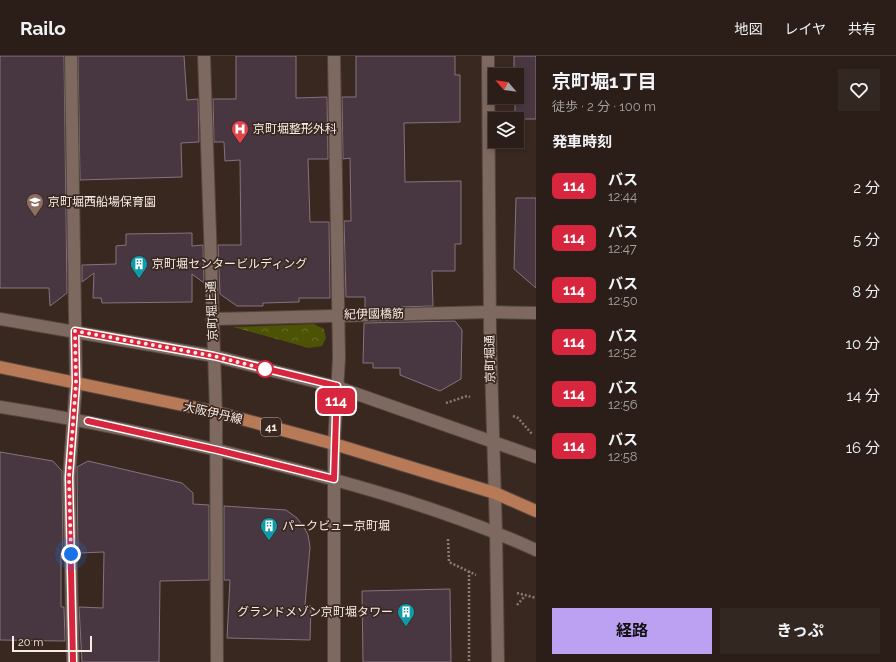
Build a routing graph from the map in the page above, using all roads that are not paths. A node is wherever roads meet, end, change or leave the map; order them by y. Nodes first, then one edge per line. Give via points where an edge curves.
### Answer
1 (71, 56) edge
2 (204, 56) edge
3 (334, 56) edge
4 (488, 56) edge
5 (490, 312) junction
6 (536, 313) edge
7 (338, 315) junction
8 (0, 319) edge
9 (212, 319) junction
10 (75, 331) junction
11 (214, 356) junction
12 (0, 366) edge
13 (76, 383) junction
14 (337, 386) junction
15 (0, 407) edge
16 (216, 412) junction
17 (74, 418) junction
18 (492, 441) junction
19 (334, 444) junction
20 (217, 450) junction
21 (536, 457) edge
22 (334, 479) junction
23 (495, 493) junction
24 (536, 511) edge
25 (496, 532) junction
26 (536, 550) edge
27 (73, 662) edge
28 (217, 662) edge
29 (334, 662) edge
30 (498, 662) edge

1 - 10 street
2 - 9 street, 京町堀上通
3 - 7 street
4 - 5 street, 京町堀通
5 - 6 street, 紀伊國橋筋
5 - 7 street, 紀伊國橋筋
5 - 18 street, 京町堀通
7 - 9 street, 紀伊國橋筋
7 - 14 street
8 - 10 street
9 - 11 street, 京町堀上通
10 - 11 street
10 - 13 street
11 - 14 street
11 - 16 street, 京町堀上通
12 - 13 main road, 大阪伊丹線 / 41
13 - 16 main road, 大阪伊丹線 / 41
13 - 17 street
14 - 18 street
14 - 19 street
15 - 17 street
16 - 19 main road, 大阪伊丹線 / 41
16 - 20 street, 京町堀上通
17 - 20 street
17 - 27 street via 69,477
18 - 21 street
18 - 23 street, 京町堀通
19 - 22 street
19 - 23 main road, 大阪伊丹線 / 41
20 - 22 street
20 - 28 street, 京町堀上通
22 - 25 street
22 - 29 street
23 - 24 main road, 大阪伊丹線 / 41
23 - 25 street, 京町堀通
25 - 26 street
25 - 30 street, 京町堀通

